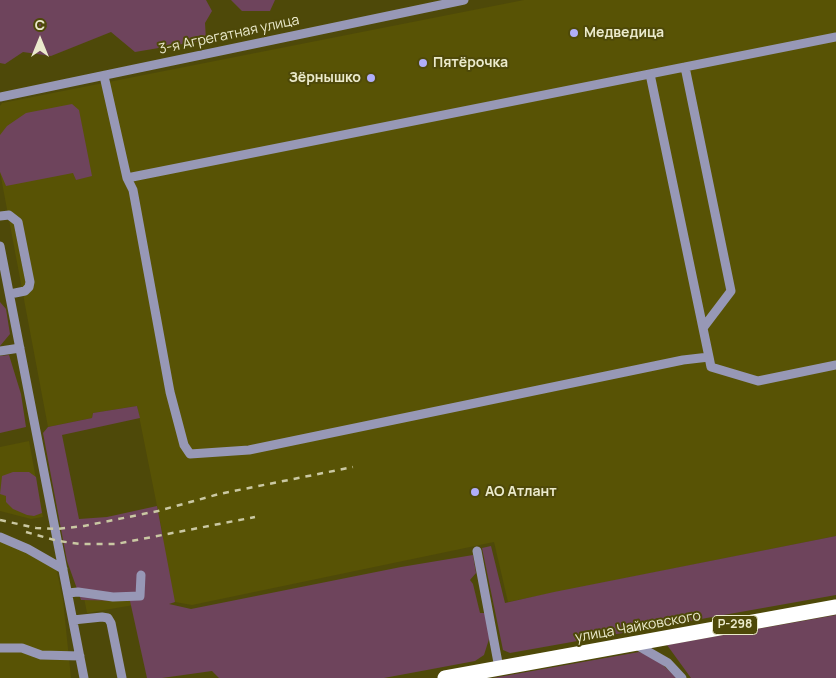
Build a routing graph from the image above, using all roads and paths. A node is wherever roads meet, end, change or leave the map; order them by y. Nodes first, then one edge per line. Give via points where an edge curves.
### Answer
1 (464, 0) edge
2 (836, 37) edge
3 (685, 67) junction
4 (650, 74) junction
5 (104, 76) junction
6 (0, 97) edge
7 (127, 178) junction
8 (0, 216) edge
9 (0, 246) edge
10 (6, 290) edge
11 (703, 328) junction
12 (20, 348) junction
13 (0, 351) edge
14 (709, 357) junction
15 (836, 365) edge
16 (0, 537) edge
17 (477, 550) dead end
18 (63, 569) junction
19 (142, 575) dead end
20 (68, 593) junction
21 (836, 607) edge
22 (73, 620) junction
23 (635, 644) junction
24 (0, 648) edge
25 (80, 656) junction
26 (499, 668) junction
27 (84, 678) edge
28 (122, 678) edge
29 (445, 678) edge
30 (682, 678) edge

1 - 5 street, 3-я Агрегатная улица
2 - 3 street
3 - 4 street
3 - 11 street via 730,291
4 - 7 street
4 - 11 street
5 - 6 street, 3-я Агрегатная улица
5 - 7 street
7 - 14 street via 133,190 170,392 184,445 190,454 250,450
8 - 10 street via 9,216 18,222 30,282 25,291
9 - 10 street
10 - 12 street
11 - 14 street
12 - 13 street
12 - 18 street
14 - 15 street via 711,367 758,381
16 - 18 street
17 - 26 street
18 - 20 street
19 - 20 street via 140,596
20 - 22 street
21 - 23 highway, улица Чайковского / Р-298
22 - 25 street
22 - 28 street via 108,618
23 - 26 highway, улица Чайковского / Р-298
23 - 30 street via 668,663
24 - 25 street via 22,648 42,655
25 - 27 street
26 - 29 highway, улица Чайковского / Р-298

